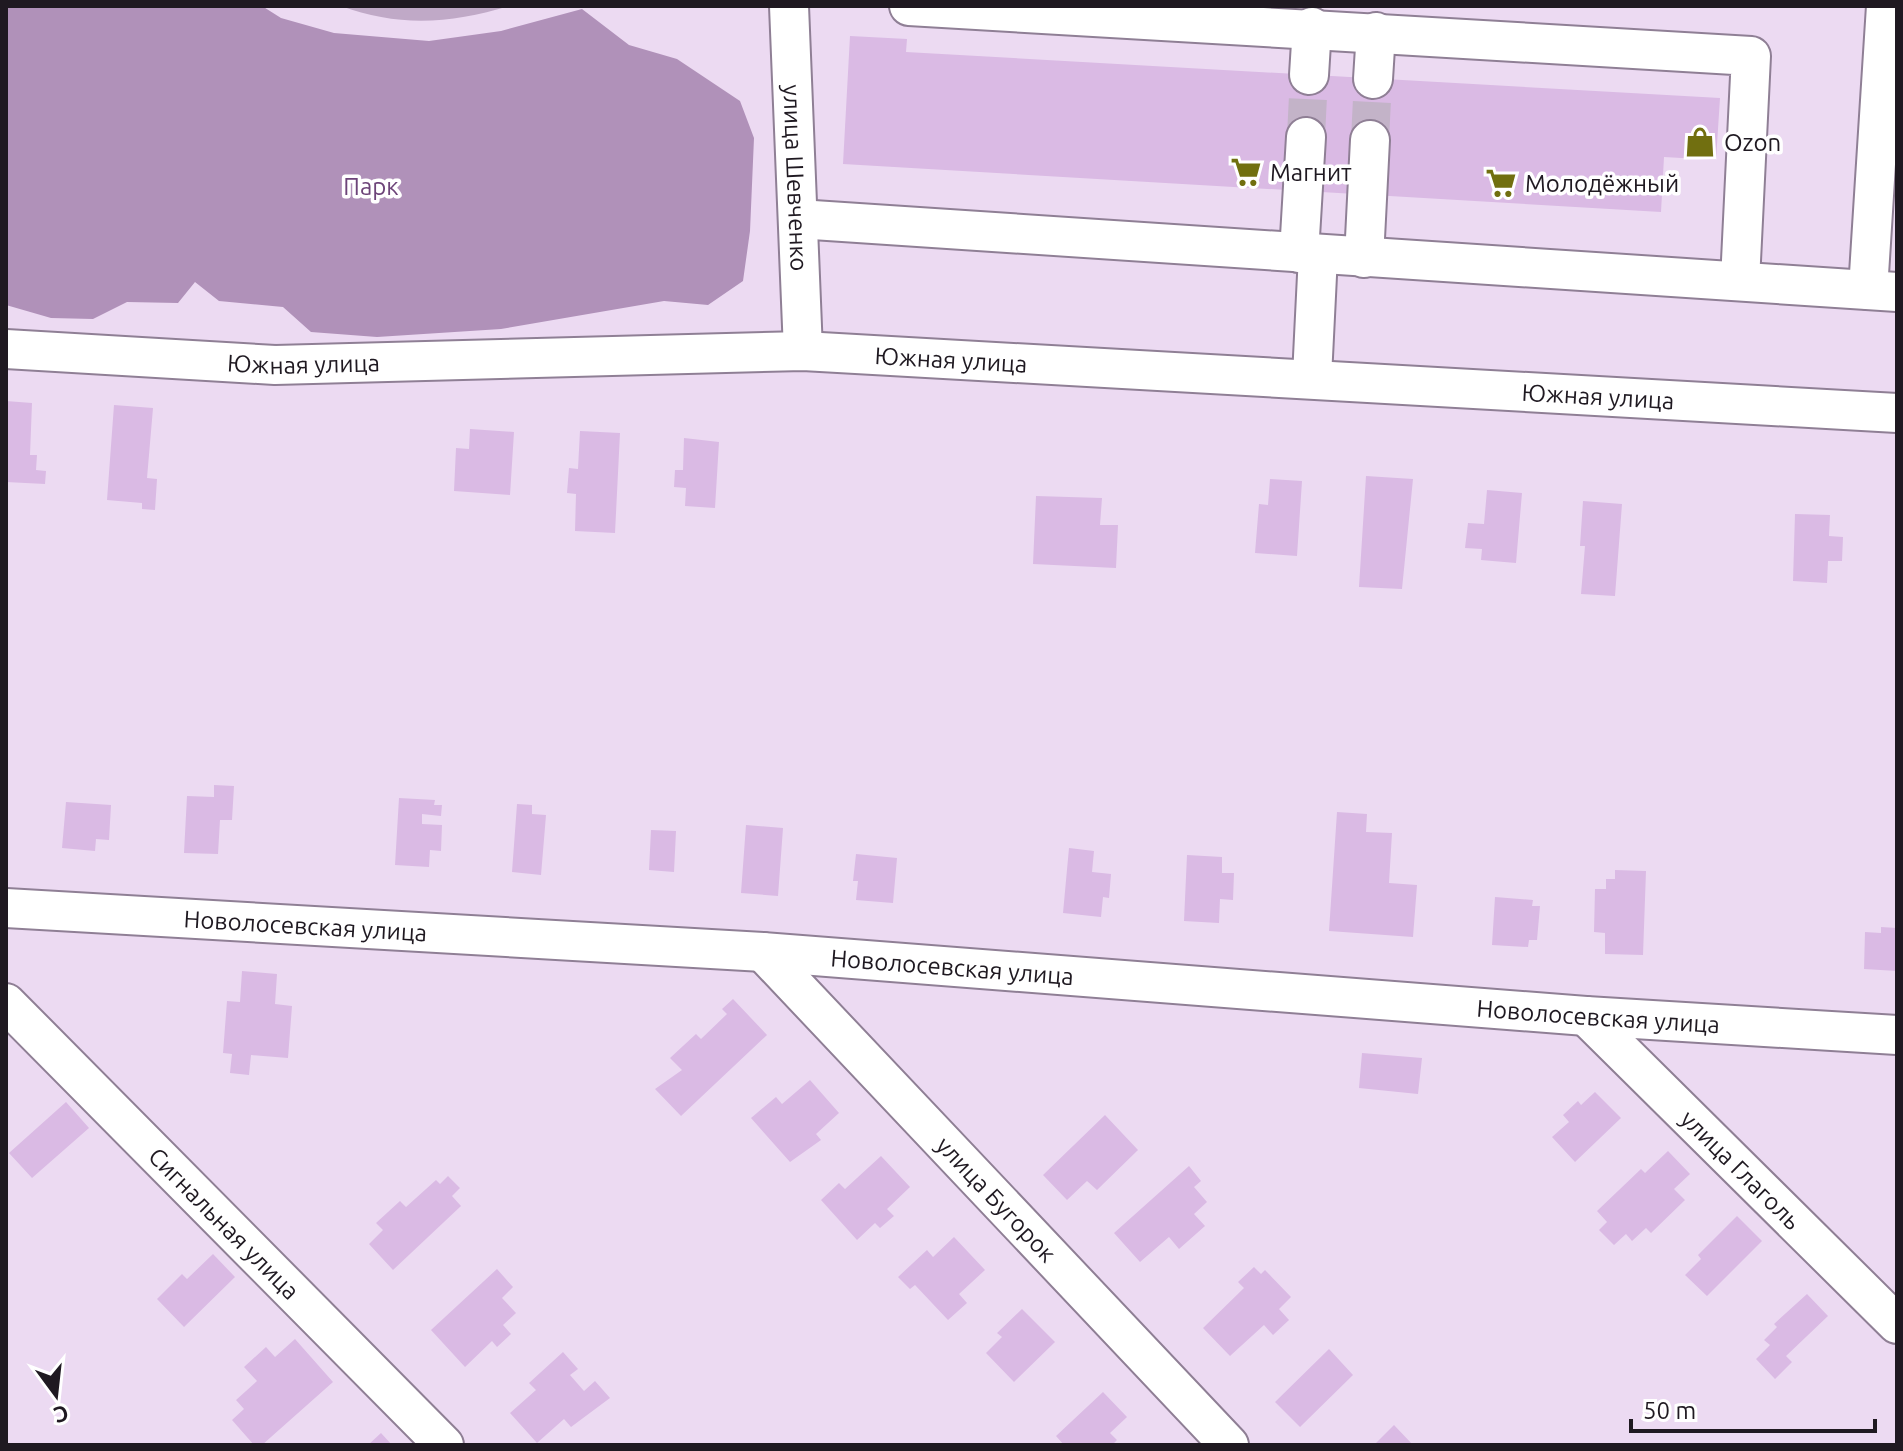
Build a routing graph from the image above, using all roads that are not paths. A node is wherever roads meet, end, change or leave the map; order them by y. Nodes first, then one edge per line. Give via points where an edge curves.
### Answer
1 (789, 6) edge
2 (909, 6) edge
3 (1886, 6) edge
4 (1002, 8) edge
5 (1312, 27) junction
6 (1376, 32) junction
7 (1309, 75) tunnel mouth
8 (1373, 79) tunnel mouth
9 (1306, 137) tunnel mouth
10 (1370, 140) tunnel mouth
11 (798, 219) junction
12 (1308, 254) junction
13 (1364, 258) junction
14 (1740, 281) junction
15 (1882, 291) edge
16 (6, 349) edge
17 (803, 351) junction
18 (1312, 377) junction
19 (1897, 413) edge
20 (6, 908) edge
21 (763, 952) junction
22 (6, 1003) edge
23 (1586, 1016) junction
24 (1897, 1035) edge
25 (1897, 1324) edge
26 (444, 1445) edge
27 (1229, 1445) edge

1 - 11 street, улица Шевченко
2 - 4 street
3 - 15 street
4 - 5 street
5 - 6 street
5 - 7 street
6 - 8 street
6 - 14 street via 1751,56
9 - 12 street
10 - 13 street
11 - 12 street
11 - 17 street, улица Шевченко
12 - 13 street
12 - 18 street
13 - 14 street
14 - 15 street
16 - 17 street, Южная улица via 275,365
17 - 18 street, Южная улица
18 - 19 street, Южная улица
20 - 21 street, Новолосевская улица
21 - 23 street, Новолосевская улица
21 - 27 street, улица Бугорок
22 - 26 street, Сигнальная улица
23 - 24 street, Новолосевская улица
23 - 25 street, улица Глаголь

